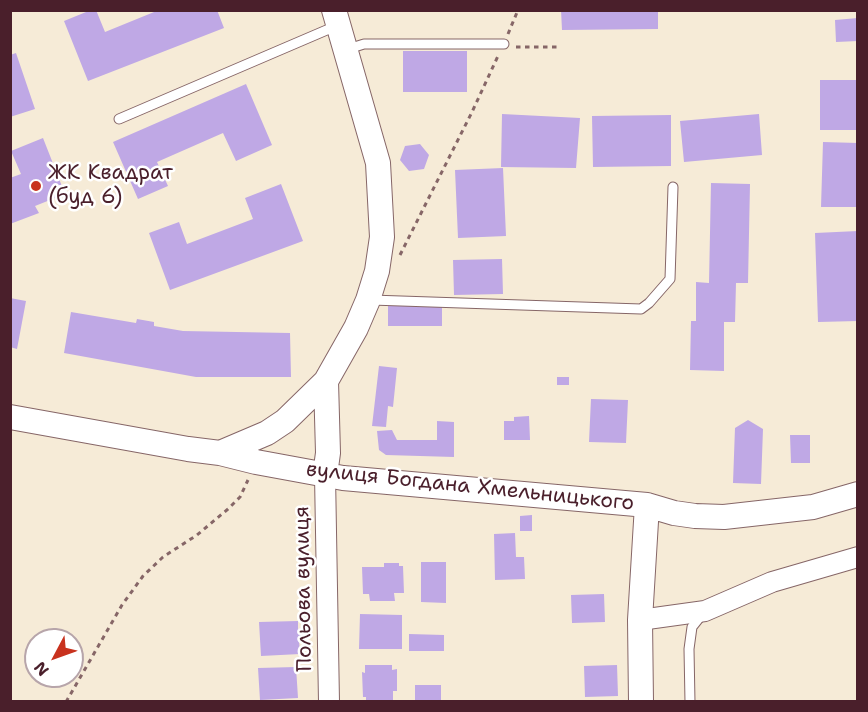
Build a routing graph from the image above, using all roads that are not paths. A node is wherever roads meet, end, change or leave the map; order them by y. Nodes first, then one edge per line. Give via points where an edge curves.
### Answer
1 (336, 18) edge
2 (503, 45) road end
3 (346, 50) junction
4 (119, 120) dead end
5 (673, 187) dead end
6 (368, 300) junction
7 (326, 381) junction
8 (10, 417) edge
9 (220, 453) junction
10 (325, 475) junction
11 (858, 494) edge
12 (647, 505) junction
13 (858, 557) edge
14 (705, 611) junction
15 (640, 620) junction
16 (329, 702) edge
17 (641, 702) edge
18 (690, 702) edge

1 - 3 street
1 - 4 lane
2 - 3 lane via 364,44
3 - 6 street via 378,163 382,237
5 - 6 lane via 670,279 641,309
6 - 7 street
7 - 9 street via 285,421
7 - 10 street
8 - 9 street, вулиця Богдана Хмельницького
9 - 10 street, вулиця Богдана Хмельницького
10 - 12 street, вулиця Богдана Хмельницького
10 - 16 street, Польова вулиця
11 - 12 street, вулиця Богдана Хмельницького via 813,507 724,517 674,513
12 - 15 street
13 - 14 street via 772,582
14 - 15 street
14 - 18 lane via 693,627 689,649
15 - 17 street

